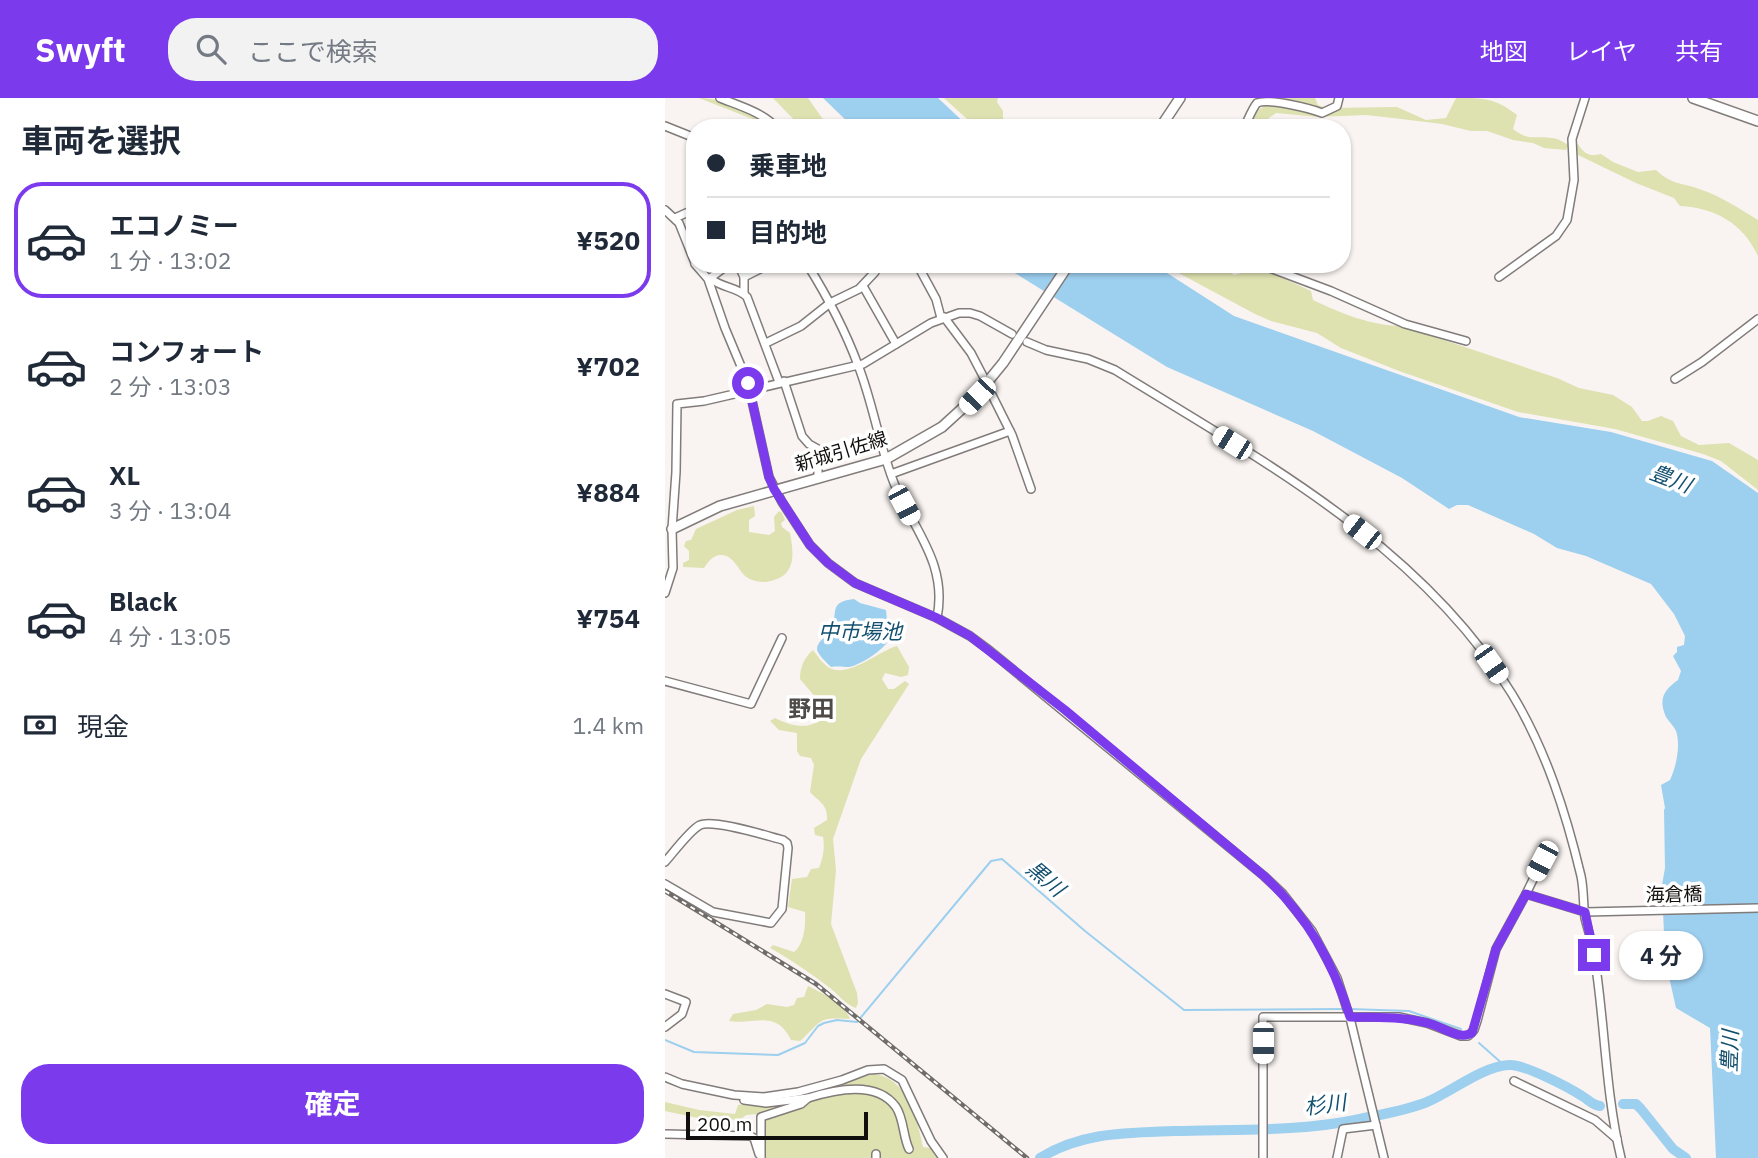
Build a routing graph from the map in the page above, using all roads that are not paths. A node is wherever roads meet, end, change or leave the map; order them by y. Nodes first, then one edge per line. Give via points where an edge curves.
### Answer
1 (720, 98) edge
2 (1179, 98) edge
3 (1339, 98) edge
4 (1585, 98) edge
5 (1693, 98) edge
6 (767, 119) edge
7 (1166, 119) edge
8 (1249, 119) edge
9 (1758, 121) edge
10 (665, 126) edge
11 (686, 134) edge
12 (665, 210) edge
13 (686, 213) edge
14 (675, 218) junction
15 (686, 243) edge
16 (703, 273) edge
17 (717, 273) edge
18 (742, 273) edge
19 (752, 273) edge
20 (812, 273) edge
21 (874, 273) edge
22 (922, 273) edge
23 (1063, 273) edge
24 (1283, 273) edge
25 (744, 277) junction
26 (1499, 277) dead end
27 (709, 279) junction
28 (863, 286) junction
29 (744, 293) junction
30 (830, 303) junction
31 (943, 317) junction
32 (1758, 319) edge
33 (1012, 334) dead end
34 (1465, 341) dead end
35 (766, 342) junction
36 (1027, 342) dead end
37 (896, 344) junction
38 (859, 365) junction
39 (983, 376) dead end
40 (1675, 379) dead end
41 (781, 381) junction
42 (750, 390) junction
43 (991, 393) dead end
44 (1010, 431) junction
45 (886, 458) junction
46 (891, 474) junction
47 (818, 478) junction
48 (774, 489) junction
49 (1031, 489) dead end
50 (668, 531) edge
51 (665, 593) edge
52 (937, 618) junction
53 (782, 638) dead end
54 (665, 681) edge
55 (1542, 861) dead end
56 (665, 862) edge
57 (665, 884) edge
58 (1526, 894) junction
59 (1758, 908) edge
60 (1588, 912) junction
61 (665, 994) edge
62 (1349, 1015) junction
63 (665, 1027) edge
64 (665, 1077) edge
65 (1514, 1081) dead end
66 (743, 1096) junction
67 (808, 1098) junction
68 (1376, 1123) junction
69 (665, 1134) edge
70 (1617, 1139) junction
71 (909, 1149) dead end
72 (761, 1158) edge
73 (943, 1158) edge
74 (1263, 1158) edge
75 (1337, 1158) edge
76 (1384, 1158) edge
77 (1621, 1158) edge

1 - 6 street
2 - 7 main road
3 - 8 street via 1337,106 1322,113 1294,103 1263,100
4 - 26 street via 1572,139 1574,180 1567,220 1556,236
5 - 9 main road
10 - 11 street
12 - 14 street
13 - 14 street
14 - 15 street
16 - 27 street
17 - 27 street
18 - 25 street
19 - 25 street
20 - 30 street
21 - 28 street
22 - 31 street
23 - 45 main road, 新城引佐線 via 1003,363 960,413
24 - 34 street via 1405,324
25 - 29 street
27 - 29 street
27 - 42 street
28 - 30 street
28 - 37 street
29 - 35 street
30 - 35 street via 801,326
30 - 38 street
31 - 33 street via 970,313
31 - 37 street
31 - 39 street
32 - 40 street
35 - 41 street
36 - 60 street via 1115,370 1275,469 1341,515 1434,596 1491,664 1531,730 1560,800
37 - 38 street
38 - 41 street
38 - 45 street
41 - 42 street
41 - 47 street via 803,436 818,449
42 - 48 street
42 - 50 street via 677,404 677,472
43 - 44 street
44 - 46 street
44 - 49 street
45 - 46 street
45 - 47 main road, 新城引佐線
46 - 52 street via 931,553 938,582
47 - 48 main road, 新城引佐線
48 - 50 main road, 新城引佐線 via 720,506
48 - 52 street via 810,545 828,563 855,583
50 - 51 street via 673,573
52 - 62 street via 989,650 1274,885 1313,931 1337,978
53 - 54 street via 751,704
55 - 58 street
56 - 57 street via 705,824 783,840 788,848 782,909 771,923 713,912
58 - 60 street, 海倉橋
58 - 62 street via 1496,949 1472,1033 1461,1036 1399,1017
59 - 60 street, 海倉橋
60 - 70 street
61 - 63 street via 686,1002 682,1014
62 - 68 street
62 - 74 street via 1263,1017
64 - 66 street
65 - 70 street via 1595,1120
66 - 67 street via 766,1103
66 - 73 street via 798,1092 884,1069 902,1080 930,1141
67 - 71 street via 852,1089 874,1093 897,1108
67 - 72 street via 761,1117
68 - 75 street via 1343,1129
68 - 76 street
69 - 72 street via 750,1136
70 - 77 street

